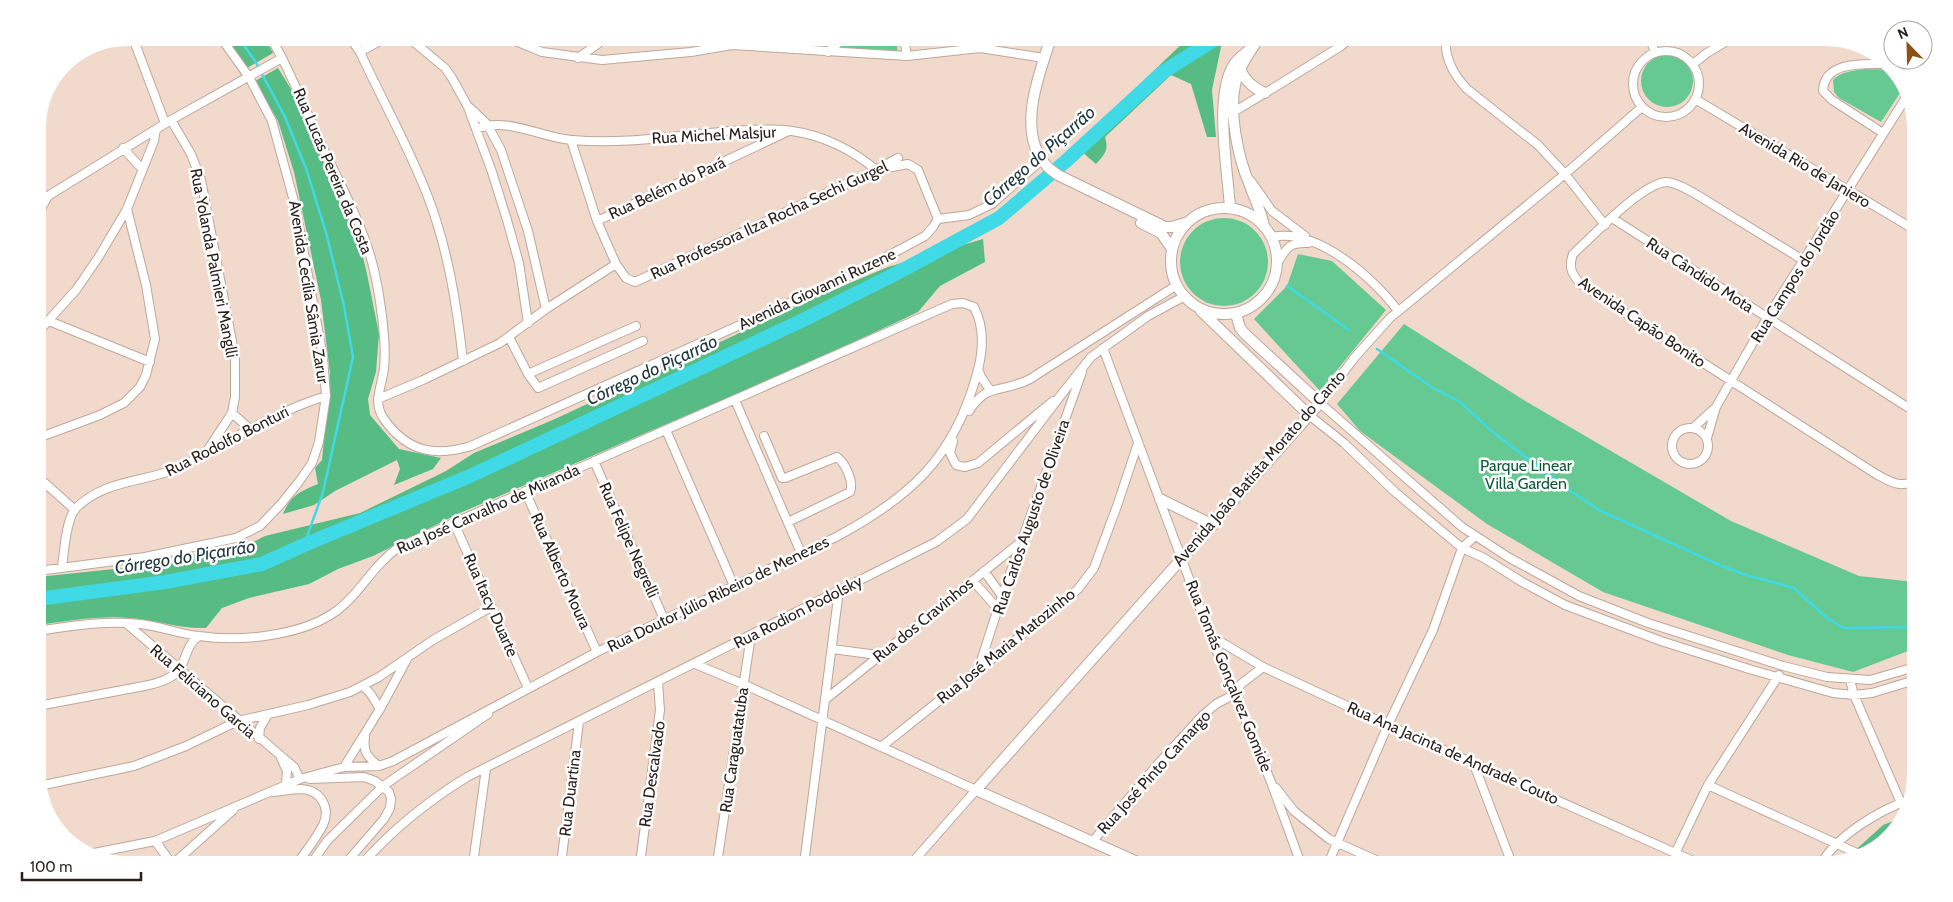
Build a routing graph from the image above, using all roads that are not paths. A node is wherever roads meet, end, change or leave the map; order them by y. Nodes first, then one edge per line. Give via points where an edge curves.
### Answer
1 (136, 46) edge
2 (228, 46) edge
3 (275, 46) edge
4 (356, 46) edge
5 (370, 46) edge
6 (419, 46) edge
7 (527, 46) edge
8 (595, 46) edge
9 (726, 46) edge
10 (746, 46) edge
11 (835, 46) edge
12 (905, 46) edge
13 (1043, 46) edge
14 (1047, 46) edge
15 (1341, 46) edge
16 (1447, 46) edge
17 (1653, 46) edge
18 (1718, 46) edge
19 (980, 48) joint
20 (1252, 48) joint
21 (360, 52) junction
22 (828, 52) junction
23 (1655, 53) junction
24 (907, 56) junction
25 (1041, 57) junction
26 (282, 58) junction
27 (578, 58) junction
28 (1693, 64) junction
29 (1876, 64) edge
30 (1240, 69) junction
31 (252, 75) junction
32 (1264, 93) junction
33 (1695, 99) junction
34 (1903, 103) edge
35 (468, 107) junction
36 (1642, 107) junction
37 (1229, 114) junction
38 (168, 122) junction
39 (487, 124) junction
40 (156, 129) junction
41 (476, 129) junction
42 (791, 131) junction
43 (1883, 133) junction
44 (571, 140) junction
45 (123, 148) junction
46 (898, 158) dead end
47 (1042, 166) junction
48 (142, 169) junction
49 (876, 170) junction
50 (1245, 173) junction
51 (1565, 174) junction
52 (1057, 177) junction
53 (1847, 191) junction
54 (48, 196) joint
55 (46, 200) edge
56 (1230, 208) junction
57 (127, 209) junction
58 (1612, 218) junction
59 (938, 219) junction
60 (597, 221) junction
61 (1188, 221) junction
62 (1605, 225) junction
63 (1907, 225) edge
64 (1264, 227) junction
65 (1272, 237) junction
66 (1315, 243) junction
67 (1172, 249) junction
68 (1803, 260) junction
69 (1278, 262) junction
70 (616, 264) junction
71 (1177, 285) junction
72 (1183, 297) junction
73 (546, 309) junction
74 (939, 310) joint
75 (1200, 310) junction
76 (1398, 311) junction
77 (1236, 314) junction
78 (1767, 318) junction
79 (49, 321) junction
80 (528, 323) junction
81 (46, 324) edge
82 (636, 326) dead end
83 (509, 337) junction
84 (643, 341) dead end
85 (1103, 348) junction
86 (463, 361) junction
87 (150, 362) junction
88 (1084, 365) junction
89 (978, 369) junction
90 (528, 374) junction
91 (1732, 381) junction
92 (990, 390) junction
93 (1061, 395) junction
94 (326, 396) junction
95 (378, 399) junction
96 (735, 400) junction
97 (1320, 403) junction
98 (1716, 407) junction
99 (1907, 407) edge
100 (232, 413) junction
101 (1310, 415) junction
102 (1693, 428) junction
103 (250, 429) junction
104 (666, 430) junction
105 (958, 430) junction
106 (46, 435) edge
107 (764, 436) dead end
108 (1707, 438) junction
109 (1138, 443) junction
110 (204, 454) junction
111 (594, 461) junction
112 (46, 484) edge
113 (1907, 484) edge
114 (525, 491) junction
115 (1160, 499) junction
116 (74, 510) junction
117 (788, 522) junction
118 (454, 523) junction
119 (1213, 525) junction
120 (1475, 536) junction
121 (1022, 541) junction
122 (1462, 548) junction
123 (801, 553) junction
124 (1182, 558) junction
125 (62, 567) junction
126 (46, 570) edge
127 (984, 571) junction
128 (973, 581) junction
129 (734, 586) junction
130 (839, 590) junction
131 (1002, 596) junction
132 (492, 607) junction
133 (999, 610) junction
134 (664, 620) junction
135 (127, 624) junction
136 (46, 630) edge
137 (751, 635) junction
138 (1210, 635) junction
139 (199, 636) junction
140 (832, 649) junction
141 (597, 652) junction
142 (878, 655) junction
143 (407, 658) junction
144 (695, 664) junction
145 (1263, 666) junction
146 (1783, 666) junction
147 (1907, 669) edge
148 (179, 670) junction
149 (978, 670) junction
150 (1778, 677) junction
151 (1850, 680) junction
152 (658, 683) junction
153 (1907, 683) edge
154 (743, 684) junction
155 (363, 686) junction
156 (528, 688) junction
157 (1235, 694) junction
158 (1854, 695) junction
159 (826, 700) junction
160 (46, 704) edge
161 (500, 705) junction
162 (380, 709) junction
163 (268, 714) junction
164 (822, 720) junction
165 (238, 721) junction
166 (579, 722) junction
167 (1388, 725) junction
168 (365, 735) junction
169 (259, 739) junction
170 (881, 747) junction
171 (280, 757) junction
172 (1473, 762) junction
173 (379, 766) junction
174 (344, 768) junction
175 (486, 768) junction
176 (300, 779) junction
177 (1271, 782) junction
178 (47, 784) edge
179 (286, 784) junction
180 (1708, 785) junction
181 (383, 786) junction
182 (976, 790) junction
183 (267, 792) junction
184 (1901, 803) joint
185 (238, 805) junction
186 (155, 841) junction
187 (1092, 842) junction
188 (1338, 844) junction
189 (1838, 844) junction
190 (1852, 851) edge
191 (102, 852) edge
192 (1675, 853) junction
193 (167, 856) edge
194 (182, 856) edge
195 (302, 856) edge
196 (317, 856) edge
197 (352, 856) edge
198 (370, 856) edge
199 (474, 856) edge
200 (562, 856) edge
201 (641, 856) edge
202 (718, 856) edge
203 (805, 856) edge
204 (918, 856) edge
205 (1124, 856) edge
206 (1297, 856) edge
207 (1332, 856) edge
208 (1366, 856) edge
209 (1509, 856) edge
210 (1674, 856) edge
211 (1682, 856) edge
212 (1828, 856) edge

1 - 38 street, Rua Yolanda Palmieri Manglli
2 - 31 street, Avenida Cecília Sâmia Zarur
3 - 26 street, Rua Lucas Pereira da Costa
4 - 21 street
5 - 21 street
6 - 35 street via 445,68
7 - 27 street
8 - 27 street
9 - 27 street via 602,60
10 - 22 street
11 - 22 street
12 - 24 street
13 - 25 main road
14 - 25 main road
15 - 32 street
16 - 51 street via 1458,80 1538,145
17 - 23 street
18 - 28 street
19 - 24 street
19 - 25 street
20 - 30 main road
20 - 37 main road via 1232,67 1225,91
21 - 86 street via 428,197 448,264
22 - 24 street
23 - 28 street via 1672,52
23 - 36 street via 1639,65 1635,74 1635,95
25 - 47 main road via 1027,101 1026,118 1028,136
26 - 31 street
26 - 95 street, Rua Lucas Pereira da Costa via 363,234 374,271 385,351
28 - 33 street via 1699,81
29 - 43 street via 1848,65 1834,70 1826,78 1823,90 1832,100
30 - 32 main road via 1248,82
30 - 37 main road
31 - 38 street
31 - 94 street, Avenida Cecília Sâmia Zarur via 272,122 295,205 323,357
32 - 37 street
33 - 36 street via 1682,113 1673,116 1654,115
33 - 53 street, Avenida Rio de Janiero
34 - 43 street, Rua Campos do Jordão
35 - 39 street
35 - 41 street
36 - 51 street, Avenida João Batista Morato do Canto
37 - 50 main road
37 - 56 main road via 1224,149
38 - 40 street
38 - 100 street, Rua Yolanda Palmieri Manglli via 191,154 203,188 235,357
39 - 41 street
39 - 44 street, Rua Michel Malsjur
39 - 73 street via 501,150 522,209
40 - 45 street
40 - 48 street
41 - 80 street via 516,254
42 - 44 street, Rua Michel Malsjur via 753,130 641,139
42 - 49 street, Rua Michel Malsjur via 855,153
42 - 60 street, Rua Belém do Pará
43 - 53 street, Rua Campos do Jordão
44 - 60 street
45 - 48 street
45 - 54 street
46 - 49 street, Rua Professora Ilza Rocha Sechi Gurgel
47 - 52 main road
47 - 59 street via 992,204 969,215
48 - 57 street
49 - 59 street via 908,164 918,170
49 - 70 street, Rua Professora Ilza Rocha Sechi Gurgel via 640,281 626,278
50 - 64 main road via 1262,213
50 - 66 street via 1272,211
51 - 62 street
51 - 76 street, Avenida João Batista Morato do Canto
52 - 61 main road via 1165,227 1172,228
52 - 67 main road via 1160,233
53 - 63 street, Avenida Rio de Janiero
53 - 68 street, Rua Campos do Jordão
54 - 55 street
56 - 61 main road via 1201,213
56 - 64 main road via 1251,215
57 - 79 street via 89,272
57 - 87 street via 146,285 155,339
58 - 62 street, Avenida Capão Bonito
58 - 68 street, Avenida Capão Bonito via 1644,191 1667,182 1678,184
58 - 78 street, Rua Cândido Mota
59 - 95 street, Avenida Giovanni Ruzene via 925,236 860,271 471,446 452,452 433,452 404,441 384,419
60 - 70 street
61 - 67 main road
62 - 91 street, Avenida Capão Bonito via 1573,254 1570,263 1575,278
64 - 65 main road
65 - 66 street via 1297,235
65 - 69 main road
66 - 69 street via 1297,242
66 - 76 street via 1375,284
67 - 71 main road via 1170,263
68 - 78 street, Rua Campos do Jordão
69 - 77 main road via 1266,295 1253,307
70 - 73 street
71 - 72 main road
71 - 92 street via 1018,386
72 - 75 main road
72 - 85 street, Rua Rodion Podolsky via 1148,316
73 - 80 street
74 - 89 street, Rua Doutor Júlio Ribeiro de Menezes via 963,303 974,307 982,332
74 - 96 street, Rua José Carvalho de Miranda
75 - 77 main road via 1218,315
75 - 101 main road
76 - 97 street, Avenida João Batista Morato do Canto via 1355,357
77 - 97 main road via 1245,334
78 - 91 street, Rua Campos do Jordão
78 - 99 street, Rua Cândido Mota
79 - 81 street
79 - 87 street
80 - 83 street
82 - 90 street
83 - 86 street
83 - 90 street
84 - 90 street via 538,388
85 - 88 street, Rua Rodion Podolsky
85 - 109 street, Rua Tomás Gonçalvez Gomide
86 - 95 street
87 - 106 street via 140,387 124,403
88 - 93 street, Rua Rodion Podolsky
88 - 121 street, Rua Carlos Augusto de Oliveira
89 - 92 street
89 - 105 street, Rua Doutor Júlio Ribeiro de Menezes
91 - 98 street, Rua Campos do Jordão
91 - 113 street, Avenida Capão Bonito via 1891,483
92 - 105 street via 974,403
93 - 105 street via 978,463 965,467 956,465 952,459 950,453
93 - 130 street, Rua Rodion Podolsky via 967,519 936,542
94 - 103 street, Rua Rodolfo Bonturi via 298,405
94 - 125 street, Avenida Cecília Sâmia Zarur via 319,442 312,463 260,526 236,538 210,544 145,557
96 - 104 street, Rua José Carvalho de Miranda
96 - 117 street
97 - 101 main road, Avenida João Batista Morato do Canto
97 - 120 street
98 - 102 street, Rua Campos do Jordão
98 - 108 street, Rua Campos do Jordão
100 - 103 street
100 - 110 street, Rua Yolanda Palmieri Manglli
101 - 119 main road, Avenida João Batista Morato do Canto
101 - 122 street
102 - 108 street
102 - 108 street via 1681,430 1674,439 1672,450 1678,460 1690,465 1701,461 1708,450
103 - 110 street, Rua Rodolfo Bonturi
104 - 111 street, Rua José Carvalho de Miranda
104 - 129 street
105 - 123 street, Rua Doutor Júlio Ribeiro de Menezes via 928,470 895,500 870,518
107 - 117 street via 782,478 837,457 852,483 850,492
109 - 115 street, Rua Tomás Gonçalvez Gomide
109 - 149 street, Rua José Maria Matozinho via 1094,568 1087,579
110 - 116 street, Rua Rodolfo Bonturi via 159,476 107,488
111 - 114 street, Rua José Carvalho de Miranda
111 - 134 street, Rua Felipe Negrelli
112 - 116 street
114 - 118 street, Rua José Carvalho de Miranda
114 - 141 street, Rua Alberto Moura
115 - 119 main road
115 - 124 street, Rua Tomás Gonçalvez Gomide
116 - 125 street
117 - 123 street
118 - 132 street, Rua Itacy Duarte
118 - 139 street, Rua José Carvalho de Miranda via 385,556 347,601 332,614 304,627 251,638
119 - 124 main road, Avenida João Batista Morato do Canto
120 - 122 street
120 - 146 street via 1579,596 1648,623
121 - 127 street, Rua dos Cravinhos
121 - 131 street, Rua Carlos Augusto de Oliveira
122 - 150 street via 1565,605 1661,641
122 - 167 street via 1433,630
123 - 129 street, Rua Doutor Júlio Ribeiro de Menezes
124 - 138 street, Rua Tomás Gonçalvez Gomide
124 - 182 main road, Avenida João Batista Morato do Canto
125 - 126 street, Avenida Cecília Sâmia Zarur
127 - 128 street, Rua dos Cravinhos
127 - 131 street
128 - 133 street
128 - 142 street, Rua dos Cravinhos
129 - 134 street, Rua Doutor Júlio Ribeiro de Menezes
130 - 137 street, Rua Rodion Podolsky
130 - 140 street
131 - 133 street, Rua Carlos Augusto de Oliveira
132 - 143 street
132 - 156 street, Rua Itacy Duarte
133 - 149 street, Rua Carlos Augusto de Oliveira
134 - 141 street, Rua Doutor Júlio Ribeiro de Menezes
135 - 136 street, Rua José Carvalho de Miranda via 89,624
135 - 139 street, Rua José Carvalho de Miranda
135 - 148 street, Rua Feliciano Garcia
137 - 144 street, Rua Rodion Podolsky
137 - 154 street, Rua Caraguatatuba
138 - 145 street, Rua Ana Jacinta de Andrade Couto
138 - 157 street, Rua Tomás Gonçalvez Gomide
139 - 148 street via 188,648
140 - 142 street
140 - 159 street
141 - 156 street, Rua Doutor Júlio Ribeiro de Menezes
142 - 159 street, Rua dos Cravinhos
143 - 155 street
143 - 162 street
144 - 152 street, Rua Rodion Podolsky
144 - 154 street
145 - 157 street, Rua José Pinto Camargo via 1241,684
145 - 167 street, Rua Ana Jacinta de Andrade Couto
146 - 150 street
146 - 151 street
147 - 151 street via 1870,680
148 - 160 street via 152,684
148 - 165 street, Rua Feliciano Garcia
149 - 170 street, Rua José Maria Matozinho
150 - 158 street via 1833,693
150 - 180 street
151 - 158 street
152 - 166 street, Rua Rodion Podolsky
152 - 201 street, Rua Descalvado via 660,710
153 - 158 street
154 - 164 street
154 - 202 street, Rua Caraguatatuba
155 - 162 street
155 - 163 street via 308,705
156 - 161 street, Rua Doutor Júlio Ribeiro de Menezes
157 - 177 street, Rua Tomás Gonçalvez Gomide
157 - 187 street, Rua José Pinto Camargo via 1203,715
158 - 184 street
159 - 164 street
161 - 173 street, Rua Doutor Júlio Ribeiro de Menezes
161 - 181 street
162 - 168 street
163 - 165 street
163 - 169 street via 260,728
164 - 170 street
164 - 203 street
165 - 169 street, Rua Feliciano Garcia
165 - 178 street via 149,761
166 - 175 street, Rua Rodion Podolsky
166 - 200 street, Rua Duartina
167 - 172 street, Rua Ana Jacinta de Andrade Couto
167 - 188 street
168 - 173 street via 365,752
168 - 174 street
169 - 171 street, Rua Feliciano Garcia
170 - 182 street
171 - 176 street, Rua Feliciano Garcia via 294,767
171 - 179 street via 287,771
172 - 192 street, Rua Ana Jacinta de Andrade Couto
172 - 209 street
173 - 174 street, Rua Doutor Júlio Ribeiro de Menezes
174 - 176 street, Rua Doutor Júlio Ribeiro de Menezes
175 - 198 street, Rua Rodion Podolsky via 430,802
175 - 199 street
176 - 179 street
176 - 181 street via 364,777
177 - 188 street via 1294,811
177 - 206 street, Rua Tomás Gonçalvez Gomide
179 - 183 street
180 - 189 street
180 - 192 street
181 - 196 street via 327,841
181 - 197 street via 391,795 390,808
182 - 187 main road
182 - 204 street, Avenida João Batista Morato do Canto
183 - 185 street
183 - 195 street via 302,789 314,794 325,805 327,812 323,826
184 - 189 street via 1867,821
185 - 186 street
185 - 194 street
186 - 191 street
186 - 193 street
187 - 205 main road
188 - 207 street
188 - 208 street
189 - 190 street
189 - 212 street
192 - 210 street
192 - 211 street, Rua Ana Jacinta de Andrade Couto

